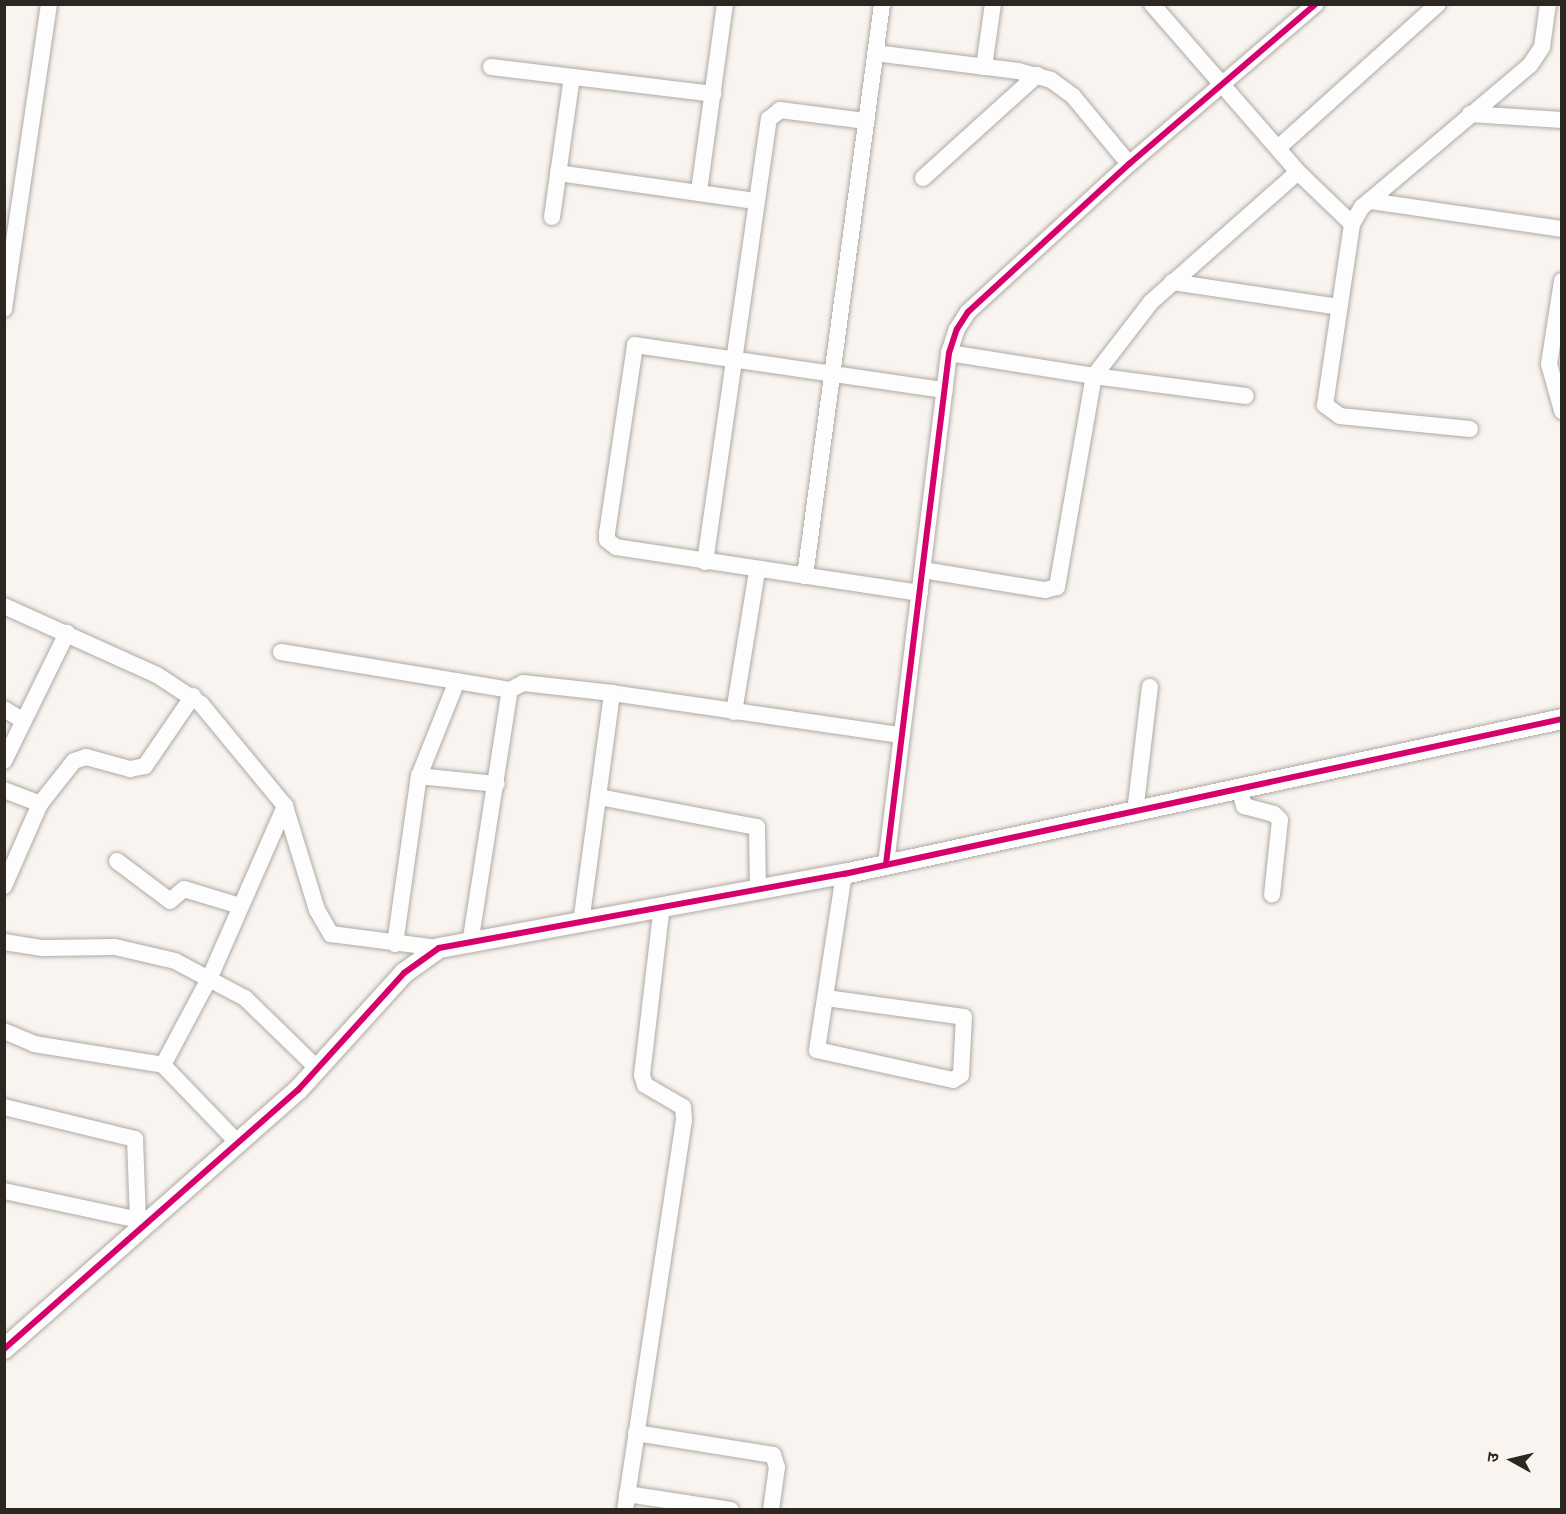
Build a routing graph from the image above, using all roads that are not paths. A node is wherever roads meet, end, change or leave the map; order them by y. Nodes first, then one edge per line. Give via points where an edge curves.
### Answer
1 (49, 4) edge
2 (725, 4) edge
3 (882, 4) edge
4 (993, 4) edge
5 (1152, 4) edge
6 (1316, 4) edge
7 (1438, 4) edge
8 (1548, 4) edge
9 (875, 53) junction
10 (491, 67) dead end
11 (984, 67) junction
12 (1037, 75) junction
13 (572, 77) junction
14 (1223, 86) junction
15 (713, 94) junction
16 (1470, 114) junction
17 (1562, 120) edge
18 (866, 122) junction
19 (1278, 148) junction
20 (1130, 164) junction
21 (1298, 172) junction
22 (558, 173) junction
23 (923, 178) dead end
24 (699, 191) junction
25 (754, 201) junction
26 (1370, 201) junction
27 (552, 217) dead end
28 (1352, 224) junction
29 (1562, 229) edge
30 (1172, 282) junction
31 (1562, 282) edge
32 (1339, 307) junction
33 (4, 309) edge
34 (949, 353) junction
35 (734, 356) junction
36 (833, 374) junction
37 (1094, 376) junction
38 (945, 390) junction
39 (1246, 396) dead end
40 (1562, 411) edge
41 (1470, 429) dead end
42 (705, 562) junction
43 (923, 570) junction
44 (757, 571) junction
45 (805, 576) junction
46 (920, 593) junction
47 (4, 606) edge
48 (67, 633) junction
49 (281, 652) dead end
50 (458, 681) junction
51 (1150, 687) dead end
52 (510, 690) junction
53 (612, 693) junction
54 (193, 696) junction
55 (4, 709) edge
56 (734, 712) junction
57 (1562, 719) edge
58 (24, 721) junction
59 (901, 735) junction
60 (4, 761) edge
61 (419, 776) junction
62 (497, 784) junction
63 (1239, 788) junction
64 (4, 790) edge
65 (599, 797) junction
66 (40, 804) junction
67 (285, 806) junction
68 (1135, 812) junction
69 (117, 861) dead end
70 (886, 864) junction
71 (844, 874) junction
72 (4, 886) edge
73 (758, 889) junction
74 (1272, 895) dead end
75 (240, 906) junction
76 (662, 906) junction
77 (581, 923) junction
78 (4, 942) edge
79 (395, 944) junction
80 (470, 944) junction
81 (439, 948) junction
82 (210, 977) junction
83 (826, 998) junction
84 (4, 1031) edge
85 (163, 1065) junction
86 (318, 1070) junction
87 (4, 1107) edge
88 (239, 1144) junction
89 (4, 1191) edge
90 (143, 1221) junction
91 (4, 1349) edge
92 (636, 1433) junction
93 (626, 1502) edge
94 (731, 1509) edge
95 (771, 1509) edge

1 - 33 street
2 - 15 street
3 - 9 street
4 - 11 street
5 - 14 street
6 - 14 street
7 - 19 street
8 - 16 street via 1537,57
9 - 11 street
9 - 18 street
10 - 13 street
11 - 12 street
12 - 20 street via 1073,96
12 - 23 street
13 - 15 street
13 - 22 street
14 - 19 street
14 - 20 street
15 - 24 street
16 - 17 street
16 - 26 street
18 - 25 street via 773,112
18 - 36 street
19 - 21 street
20 - 34 street via 968,312
21 - 28 street
21 - 30 street
22 - 24 street
22 - 27 street
24 - 25 street
25 - 35 street
26 - 28 street
26 - 29 street
28 - 32 street
30 - 32 street
30 - 37 street via 1132,322
31 - 40 street via 1549,364
32 - 41 street via 1324,396 1330,410 1340,416
34 - 37 street
34 - 38 street
35 - 36 street
35 - 42 street
35 - 42 street via 635,345 607,533 607,540 616,547
36 - 38 street
36 - 45 street
37 - 39 street
37 - 43 street via 1057,587 1046,590
38 - 43 street
42 - 44 street
43 - 46 street
44 - 45 street
44 - 56 street
45 - 46 street
46 - 59 street
47 - 48 street
48 - 54 street
48 - 58 street
49 - 50 street
50 - 52 street
50 - 61 street
51 - 68 street
52 - 53 street via 523,683
52 - 62 street
53 - 56 street
53 - 65 street
54 - 66 street via 145,766 130,769 80,758
54 - 67 street
55 - 58 street
56 - 59 street
57 - 63 street
58 - 60 street
59 - 70 street
61 - 62 street
61 - 79 street
62 - 80 street
63 - 68 street
63 - 74 street via 1244,806 1274,814 1280,820
64 - 66 street
65 - 73 street via 757,827
65 - 77 street
66 - 72 street
67 - 75 street
67 - 79 street via 327,929 339,938
68 - 70 street
69 - 75 street via 170,901 184,889
70 - 71 street
71 - 73 street
71 - 83 street
73 - 76 street
75 - 82 street
76 - 77 street
76 - 92 street via 642,1081 683,1107 684,1120
77 - 80 street
78 - 82 street via 43,948 131,949
79 - 81 street
80 - 81 street
81 - 86 street via 404,973
82 - 85 street
82 - 86 street via 258,1008
83 - 83 street via 964,1017 961,1075 953,1080 818,1051
84 - 85 street via 34,1044
85 - 88 street
86 - 88 street
87 - 90 street via 135,1139
88 - 90 street
89 - 90 street
90 - 91 street
92 - 93 street
92 - 95 street via 773,1455 777,1467
93 - 94 street

